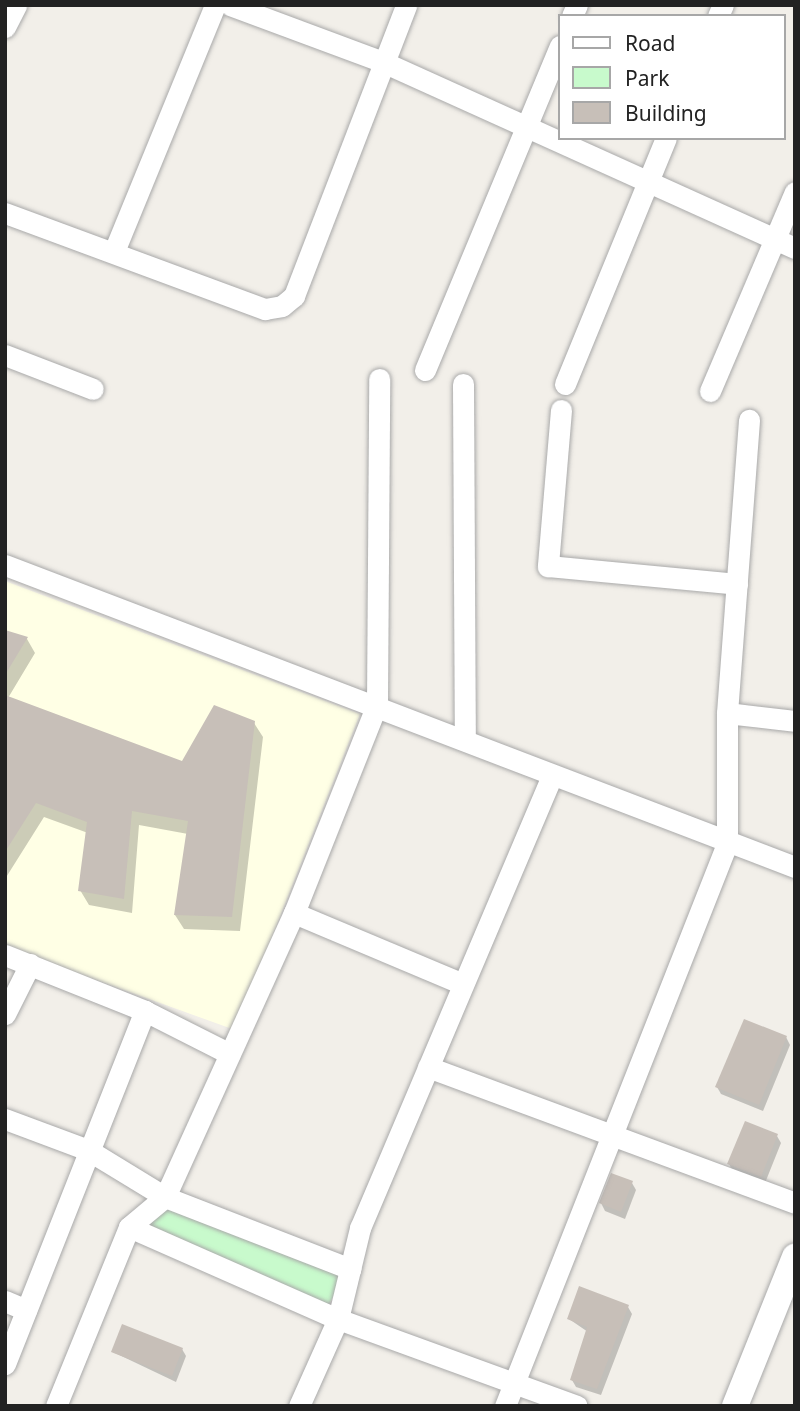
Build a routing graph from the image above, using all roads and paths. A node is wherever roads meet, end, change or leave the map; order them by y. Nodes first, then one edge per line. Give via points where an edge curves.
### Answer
1 (16, 5) edge
2 (215, 5) edge
3 (230, 5) edge
4 (406, 5) edge
5 (5, 26) edge
6 (558, 51) edge
7 (383, 61) junction
8 (527, 127) junction
9 (665, 140) edge
10 (647, 181) junction
11 (795, 192) edge
12 (5, 213) edge
13 (785, 243) edge
14 (115, 249) junction
15 (5, 355) edge
16 (425, 370) dead end
17 (379, 379) dead end
18 (463, 384) dead end
19 (565, 384) dead end
20 (93, 389) dead end
21 (710, 391) dead end
22 (561, 410) dead end
23 (749, 420) dead end
24 (5, 565) edge
25 (737, 584) junction
26 (377, 705) junction
27 (727, 713) junction
28 (795, 721) edge
29 (466, 736) junction
30 (552, 775) junction
31 (727, 844) junction
32 (795, 867) edge
33 (294, 913) junction
34 (5, 955) edge
35 (30, 964) junction
36 (463, 984) junction
37 (145, 1011) junction
38 (5, 1014) edge
39 (230, 1054) junction
40 (428, 1066) junction
41 (5, 1119) edge
42 (610, 1134) junction
43 (88, 1150) junction
44 (165, 1197) junction
45 (795, 1203) edge
46 (129, 1227) junction
47 (795, 1257) edge
48 (351, 1269) junction
49 (5, 1301) edge
50 (26, 1310) junction
51 (338, 1319) junction
52 (5, 1364) edge
53 (514, 1380) junction
54 (56, 1406) edge
55 (299, 1406) edge
56 (505, 1406) edge
57 (577, 1406) edge
58 (735, 1406) edge

1 - 5 street
2 - 14 street
3 - 7 street
4 - 7 street
6 - 8 street
7 - 8 street
7 - 14 street via 288,301 265,309
8 - 10 street
8 - 16 street
9 - 10 street
10 - 13 street
10 - 19 street
11 - 13 street
12 - 14 street
13 - 21 street
15 - 20 street
17 - 26 street
18 - 29 street
22 - 25 street via 548,566
23 - 25 street
24 - 26 street
25 - 27 street
26 - 29 street
26 - 33 street
27 - 28 street
27 - 31 street
29 - 30 street
30 - 31 street
30 - 36 street
31 - 32 street
31 - 42 street
33 - 36 street
33 - 39 street
34 - 35 street
35 - 37 street
35 - 38 street
36 - 40 street
37 - 39 street
37 - 43 street
39 - 44 street
40 - 42 street
40 - 48 street via 360,1228
41 - 43 street
42 - 45 street
42 - 53 street
43 - 44 street
43 - 50 street
44 - 46 street
44 - 48 street
46 - 51 street
46 - 54 street
47 - 58 street
48 - 51 street
49 - 50 street
50 - 52 street
51 - 53 street
51 - 55 street
53 - 56 street
53 - 57 street

